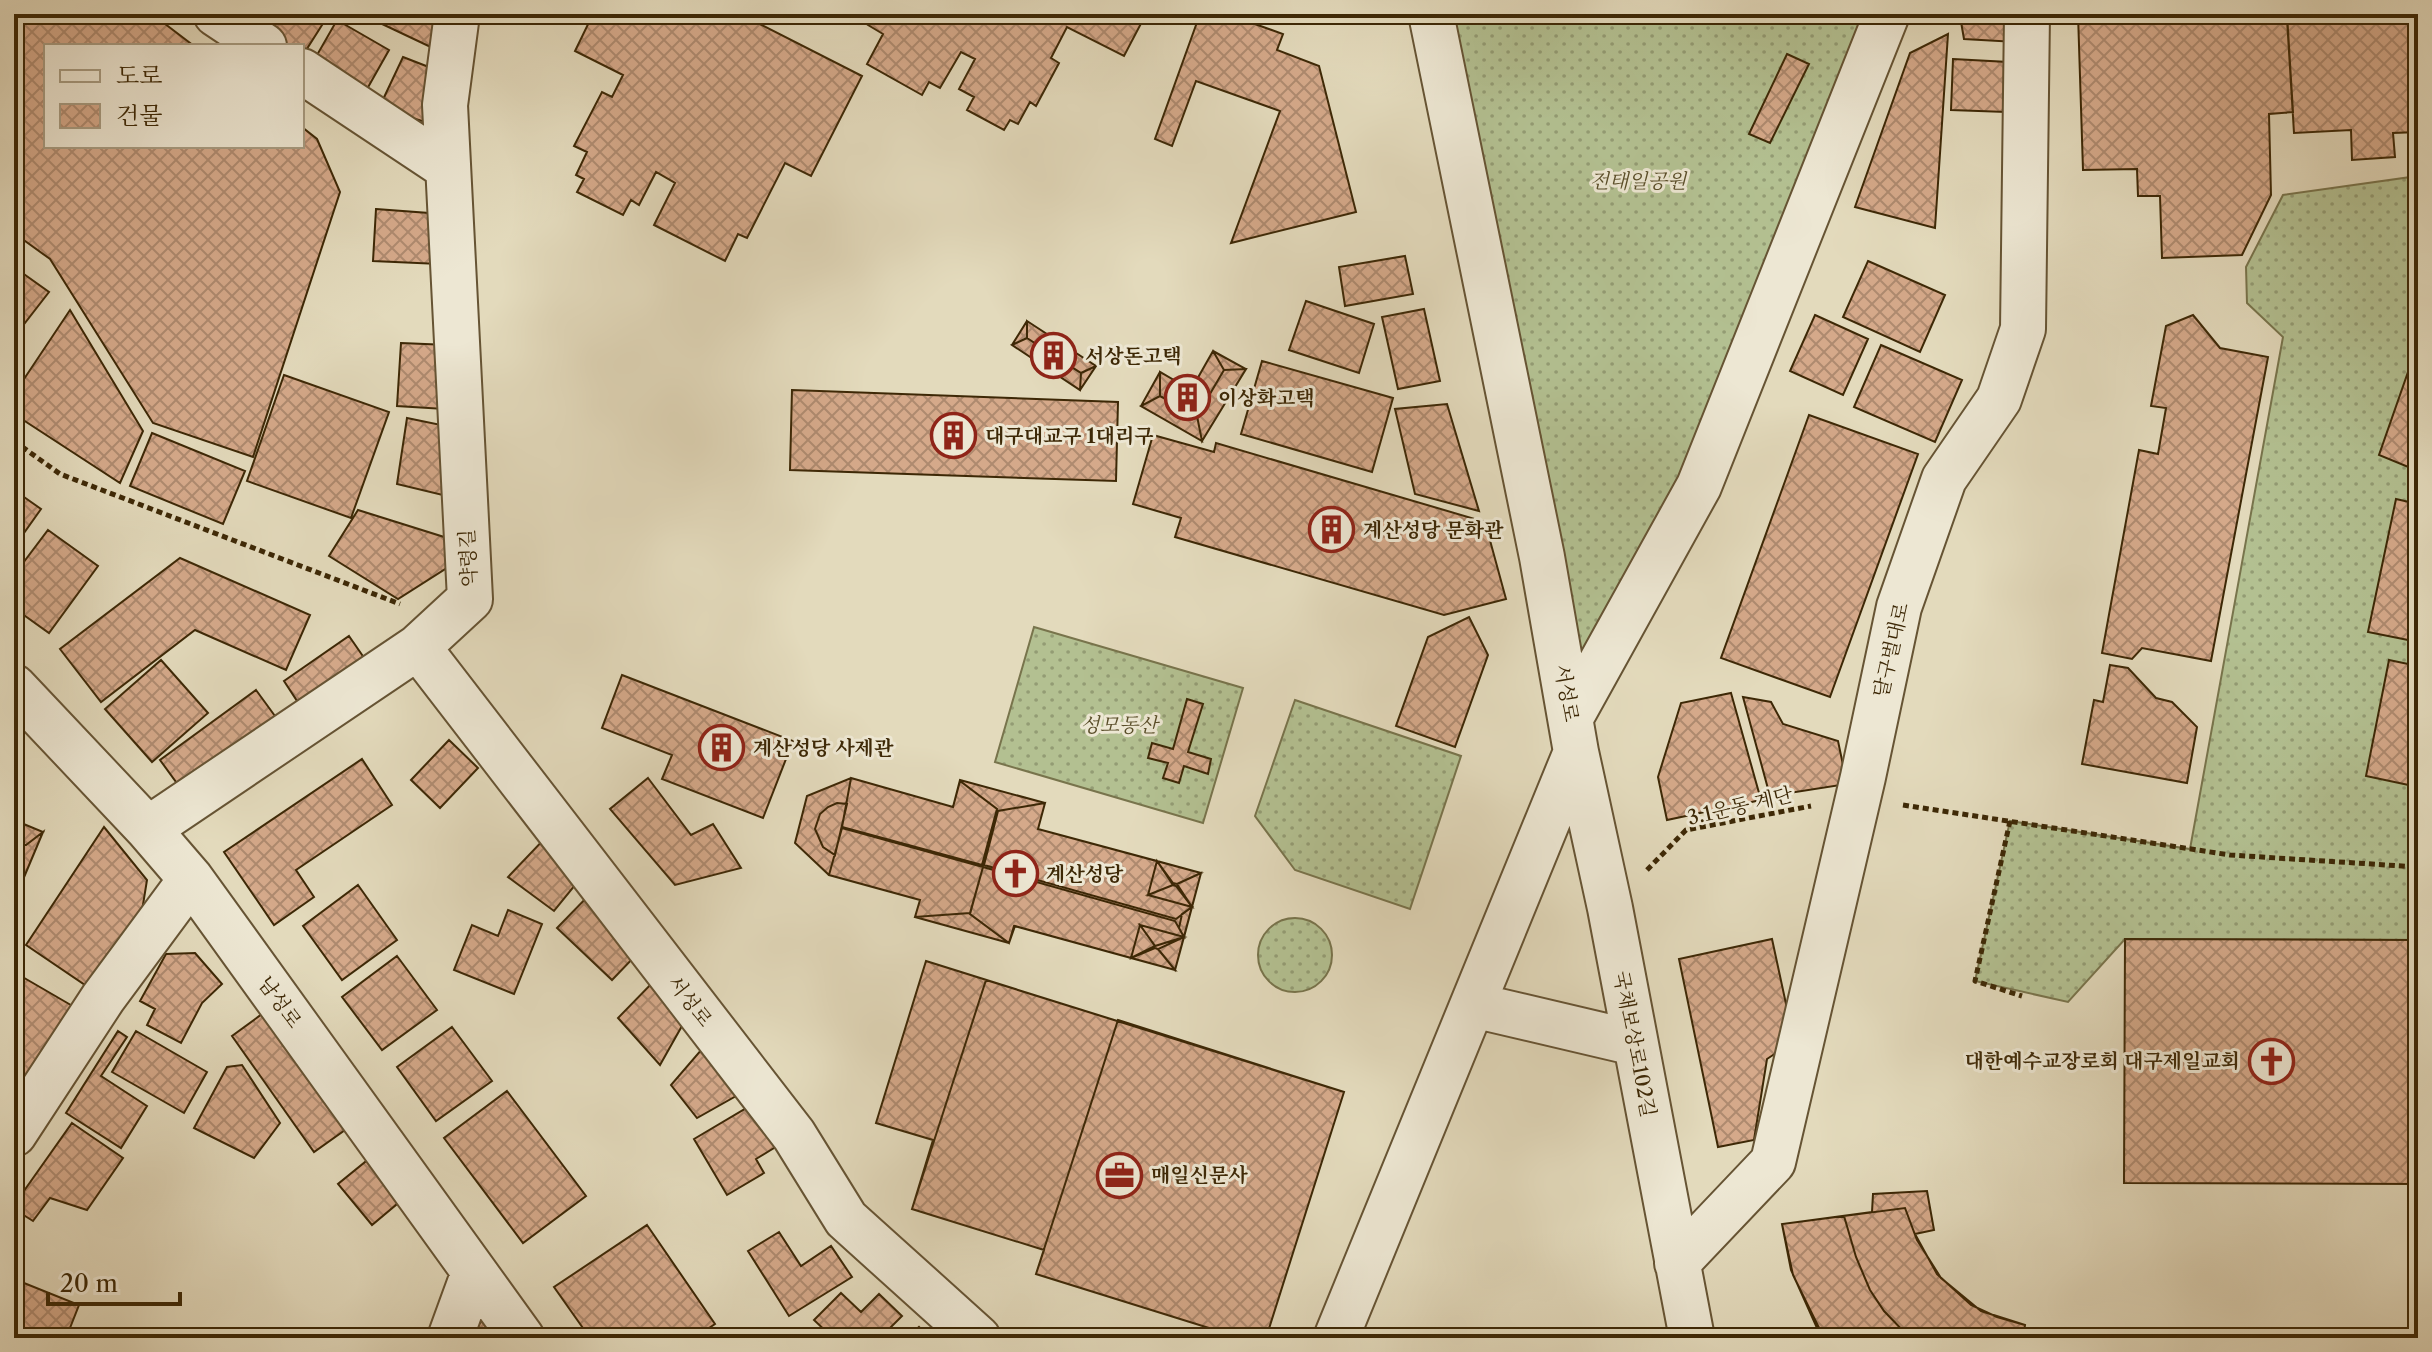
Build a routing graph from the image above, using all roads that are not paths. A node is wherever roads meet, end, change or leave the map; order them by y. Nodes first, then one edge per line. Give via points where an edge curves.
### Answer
1 (216, 14) edge
2 (457, 14) edge
3 (1431, 14) edge
4 (1887, 14) edge
5 (2027, 14) edge
6 (261, 44) edge
7 (304, 72) edge
8 (448, 168) junction
9 (432, 634) junction
10 (14, 687) edge
11 (1574, 734) junction
12 (148, 829) junction
13 (191, 879) junction
14 (1473, 1005) junction
15 (1635, 1043) junction
16 (14, 1134) edge
17 (1677, 1263) junction
18 (474, 1272) junction
19 (450, 1338) edge
20 (522, 1338) edge
21 (978, 1338) edge
22 (1336, 1338) edge
23 (1692, 1338) edge

1 - 6 street
2 - 8 street, 약령길 via 445,105
3 - 11 street, 서성로
4 - 11 street via 1699,486
5 - 17 street, 달구벌대로 via 2023,329 1999,399 1944,479 1899,607 1773,1162
7 - 8 street
8 - 9 street, 약령길 via 470,599
9 - 12 street, 약령길
9 - 21 street, 서성로 via 794,1135 846,1219
10 - 12 street, 남성로
11 - 14 street
11 - 15 street, 국채보상로102길
12 - 13 street, 남성로
13 - 16 street via 103,998
13 - 18 street, 남성로
14 - 15 street
14 - 22 street
15 - 17 street, 국채보상로102길
17 - 23 street, 국채보상로102길
18 - 19 street
18 - 20 street, 남성로

